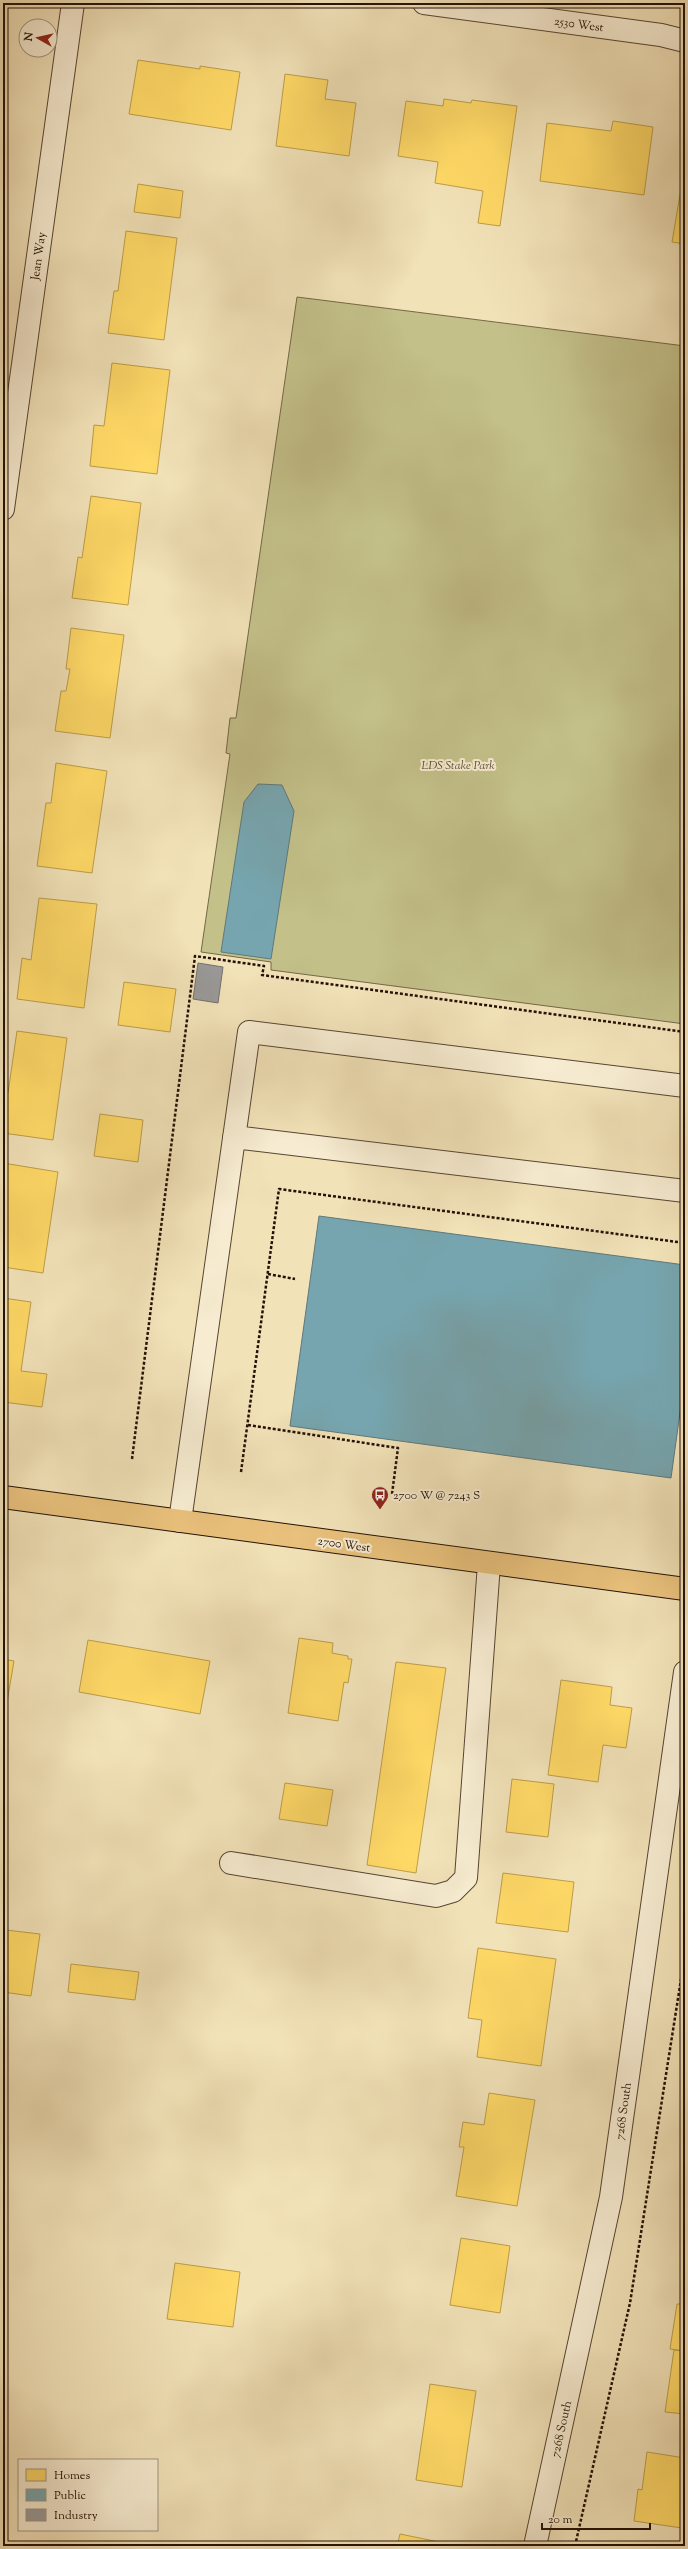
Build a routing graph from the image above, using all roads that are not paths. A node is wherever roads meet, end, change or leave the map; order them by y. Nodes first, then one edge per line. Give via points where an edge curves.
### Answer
1 (73, 3) edge
2 (424, 3) edge
3 (685, 41) edge
4 (3, 509) edge
5 (685, 1086) edge
6 (234, 1137) junction
7 (685, 1191) edge
8 (3, 1497) edge
9 (180, 1522) junction
10 (489, 1564) junction
11 (685, 1589) edge
12 (685, 1672) edge
13 (231, 1863) dead end
14 (536, 2546) edge

1 - 4 street, Jean Way
2 - 3 street, 2530 West via 661,35
5 - 6 street via 249,1032
6 - 7 street
6 - 9 street
8 - 9 main road, 2700 West
9 - 10 main road, 2700 West
10 - 11 main road, 2700 West
10 - 13 street via 466,1878 453,1891 436,1896
12 - 14 street, 7268 South via 611,2197

